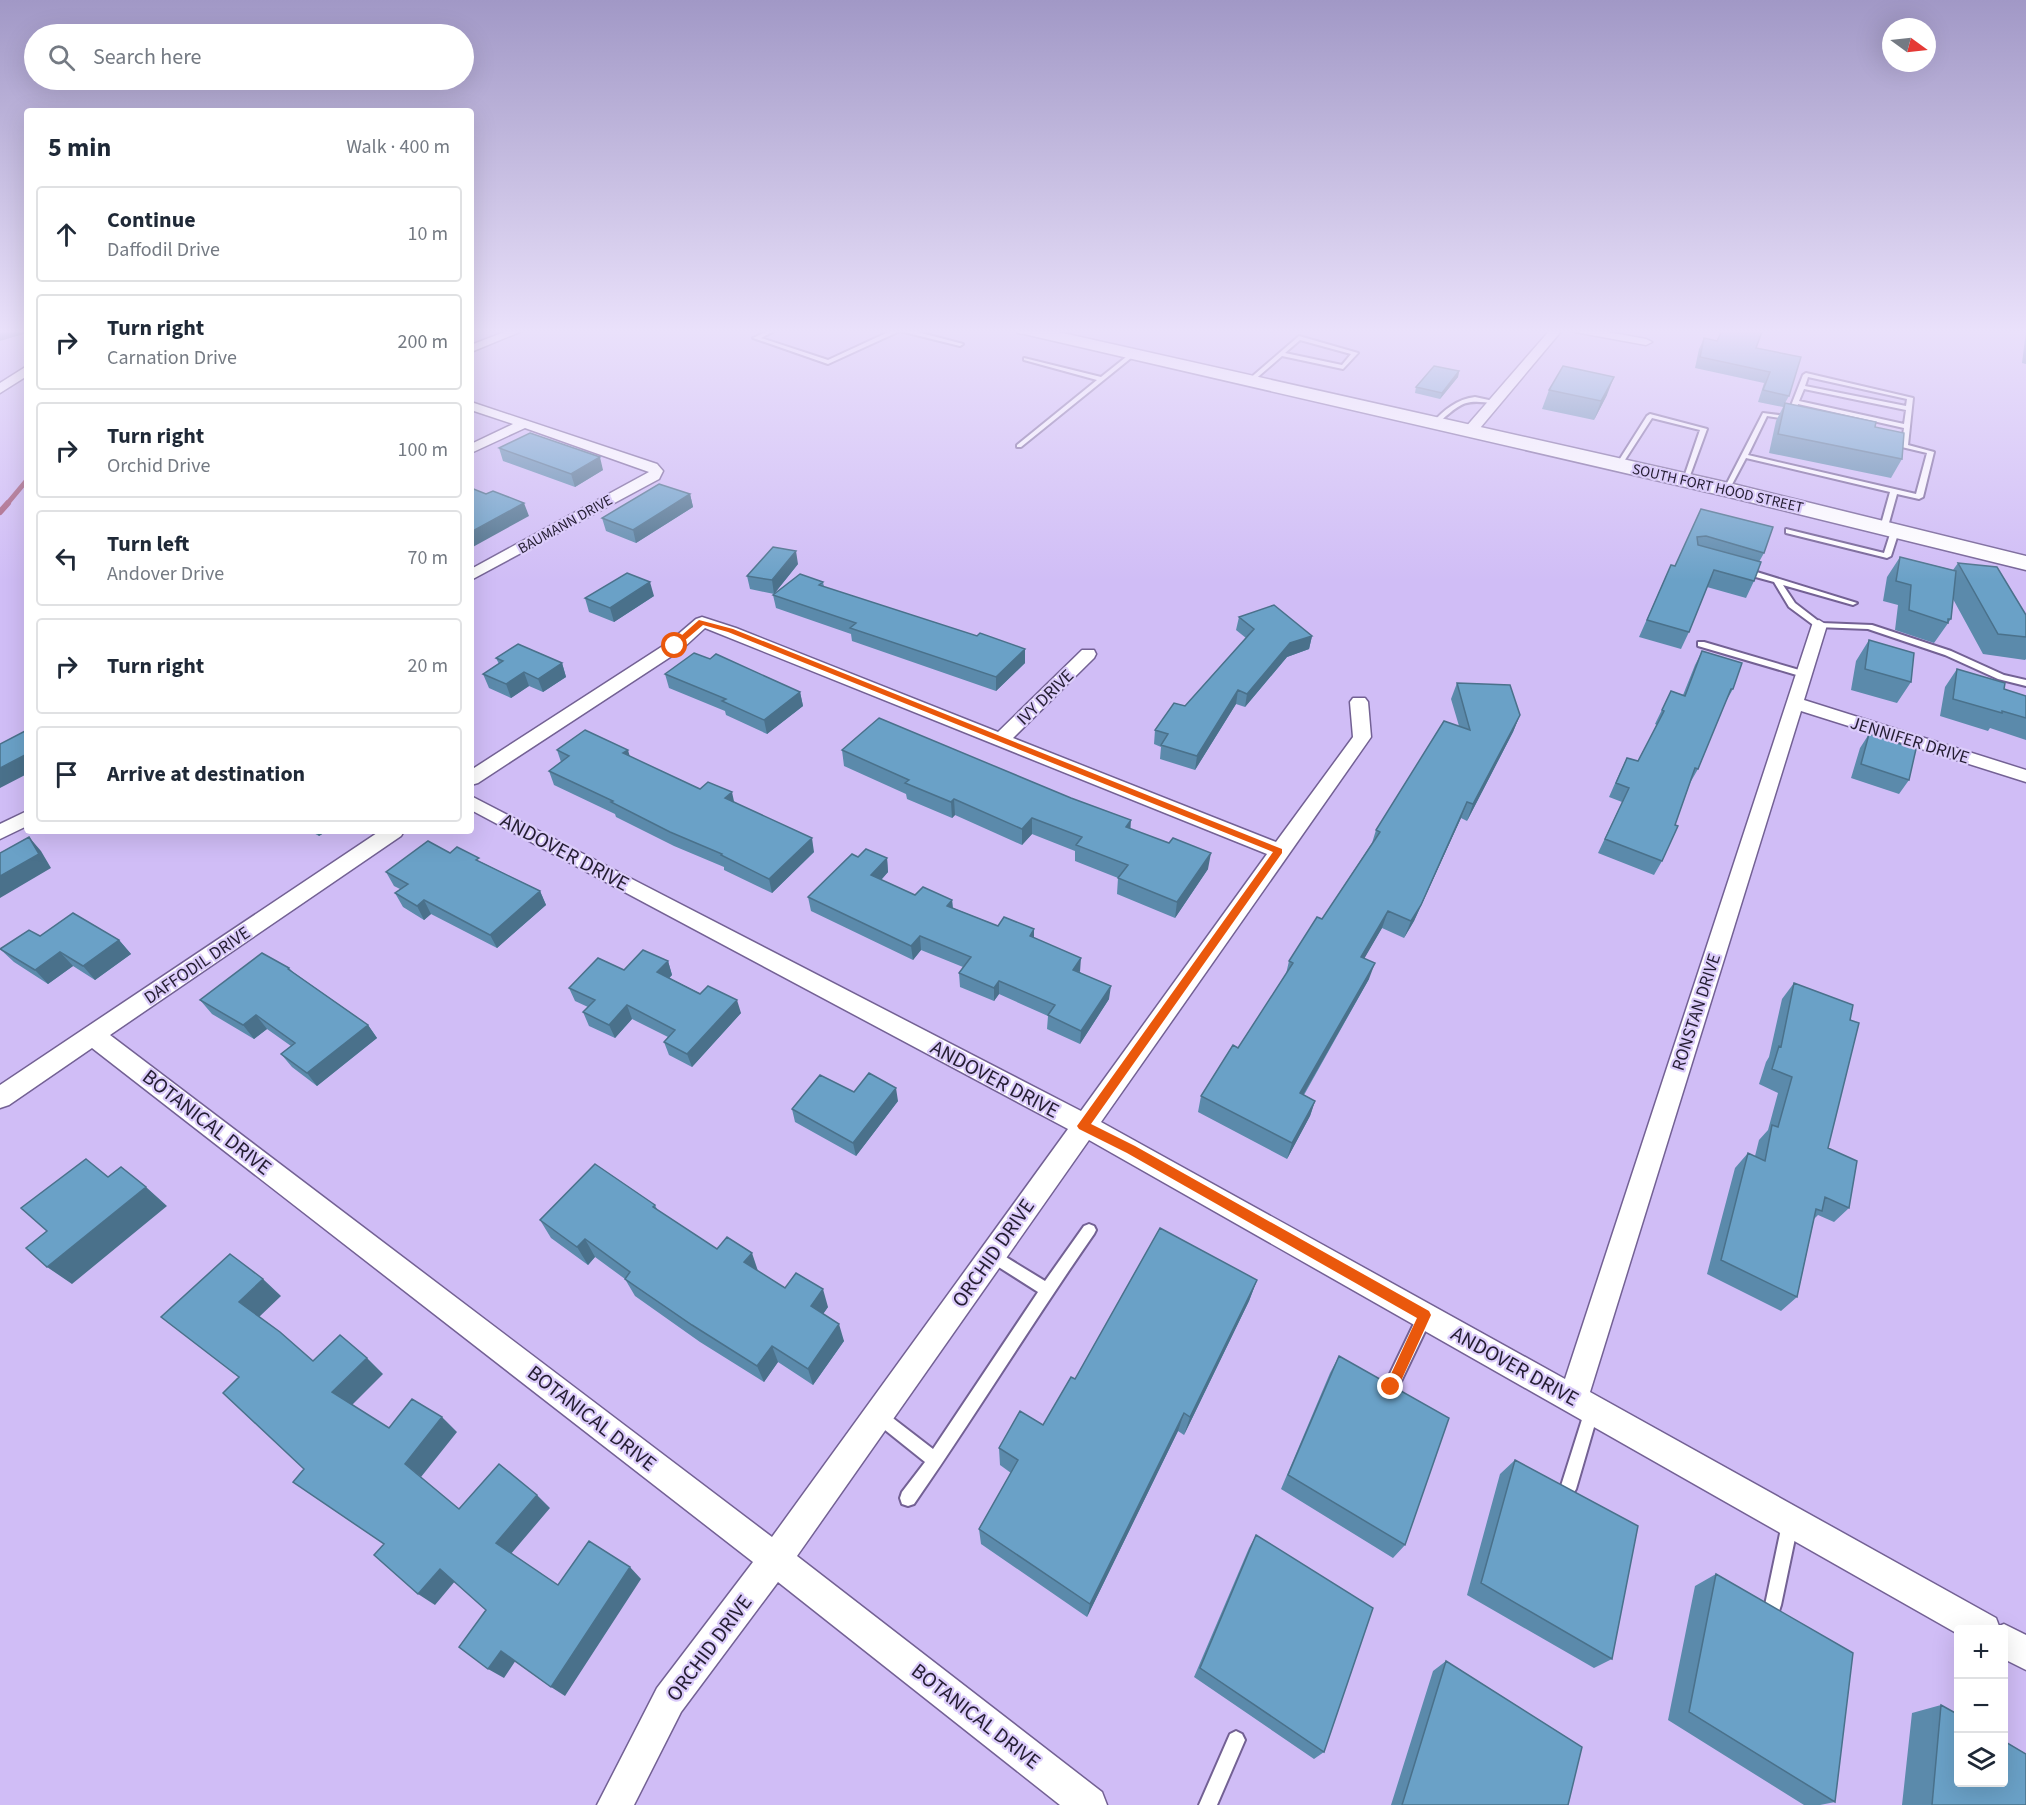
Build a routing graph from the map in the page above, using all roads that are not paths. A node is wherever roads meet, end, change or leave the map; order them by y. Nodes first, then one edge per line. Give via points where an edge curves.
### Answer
1 (494, 413) edge
2 (1060, 413) edge
3 (1392, 413) edge
4 (1446, 413) edge
5 (1485, 413) edge
6 (1791, 413) edge
7 (1846, 413) edge
8 (1909, 413) edge
9 (1789, 419) junction
10 (1801, 422) edge
11 (526, 423) junction
12 (1435, 423) junction
13 (1907, 427) junction
14 (1470, 431) junction
15 (1882, 440) edge
16 (1019, 446) dead end
17 (1905, 446) junction
18 (474, 448) edge
19 (1744, 456) junction
20 (1619, 465) junction
21 (1686, 480) junction
22 (1727, 489) junction
23 (1894, 491) junction
24 (1890, 530) junction
25 (1789, 531) dead end
26 (2026, 563) edge
27 (1736, 569) edge
28 (474, 573) edge
29 (1777, 581) junction
30 (1853, 603) dead end
31 (1819, 625) junction
32 (1701, 644) dead end
33 (1088, 654) dead end
34 (1803, 674) junction
35 (2026, 683) edge
36 (1359, 702) dead end
37 (1794, 704) junction
38 (1001, 739) junction
39 (2026, 776) edge
40 (474, 777) edge
41 (474, 804) edge
42 (24, 820) edge
43 (0, 832) edge
44 (390, 834) edge
45 (1279, 851) junction
46 (93, 1035) junction
47 (0, 1098) edge
48 (1083, 1126) junction
49 (1089, 1230) dead end
50 (991, 1255) junction
51 (1047, 1290) junction
52 (1425, 1315) junction
53 (1391, 1387) edge
54 (1583, 1404) junction
55 (877, 1415) junction
56 (935, 1460) junction
57 (1568, 1489) edge
58 (908, 1498) dead end
59 (1790, 1521) junction
60 (775, 1559) junction
61 (1773, 1605) edge
62 (1977, 1625) edge
63 (2008, 1643) edge
64 (2026, 1653) edge
65 (1236, 1740) dead end
66 (615, 1805) edge
67 (1089, 1805) edge
68 (1208, 1805) edge

1 - 11 street
2 - 16 lane
3 - 12 highway, SOUTH FORT HOOD STREET
4 - 12 lane
5 - 14 street
6 - 9 lane
7 - 13 lane
8 - 13 lane
9 - 10 lane
9 - 19 lane via 1765,414
11 - 18 street
11 - 28 street, BAUMANN DRIVE via 656,471 654,476
12 - 14 highway, SOUTH FORT HOOD STREET
13 - 17 lane
14 - 20 highway, SOUTH FORT HOOD STREET
15 - 17 lane
17 - 23 lane via 1931,452 1919,497
19 - 22 lane
19 - 23 lane
20 - 21 highway, SOUTH FORT HOOD STREET
20 - 21 lane via 1650,416 1704,429
21 - 22 highway, SOUTH FORT HOOD STREET
22 - 24 highway, SOUTH FORT HOOD STREET
23 - 24 lane
24 - 25 lane via 1887,556
24 - 26 highway, SOUTH FORT HOOD STREET
27 - 29 lane
29 - 30 lane
29 - 31 lane via 1792,604
31 - 34 street, RONSTAN DRIVE
31 - 35 lane via 1869,627
32 - 34 lane
33 - 38 street, IVY DRIVE
34 - 37 street, RONSTAN DRIVE
36 - 45 street, ORCHID DRIVE via 1362,737
37 - 39 street, JENNIFER DRIVE
37 - 54 street, RONSTAN DRIVE
38 - 40 street via 702,622 675,646
38 - 45 street
41 - 48 street, ANDOVER DRIVE
42 - 43 street
44 - 46 street, DAFFODIL DRIVE
45 - 48 street, ORCHID DRIVE
46 - 47 street, DAFFODIL DRIVE
46 - 60 street, BOTANICAL DRIVE
48 - 50 street, ORCHID DRIVE
48 - 52 street, ANDOVER DRIVE
49 - 51 lane
50 - 51 lane
50 - 55 street, ORCHID DRIVE
51 - 56 lane
52 - 53 lane
52 - 54 street, ANDOVER DRIVE
54 - 57 lane
54 - 59 street, ANDOVER DRIVE
55 - 56 lane
55 - 60 street, ORCHID DRIVE
56 - 58 lane
59 - 61 lane
59 - 62 street, ANDOVER DRIVE
60 - 66 street, ORCHID DRIVE via 669,1700
60 - 67 street, BOTANICAL DRIVE
63 - 64 street
65 - 68 lane

